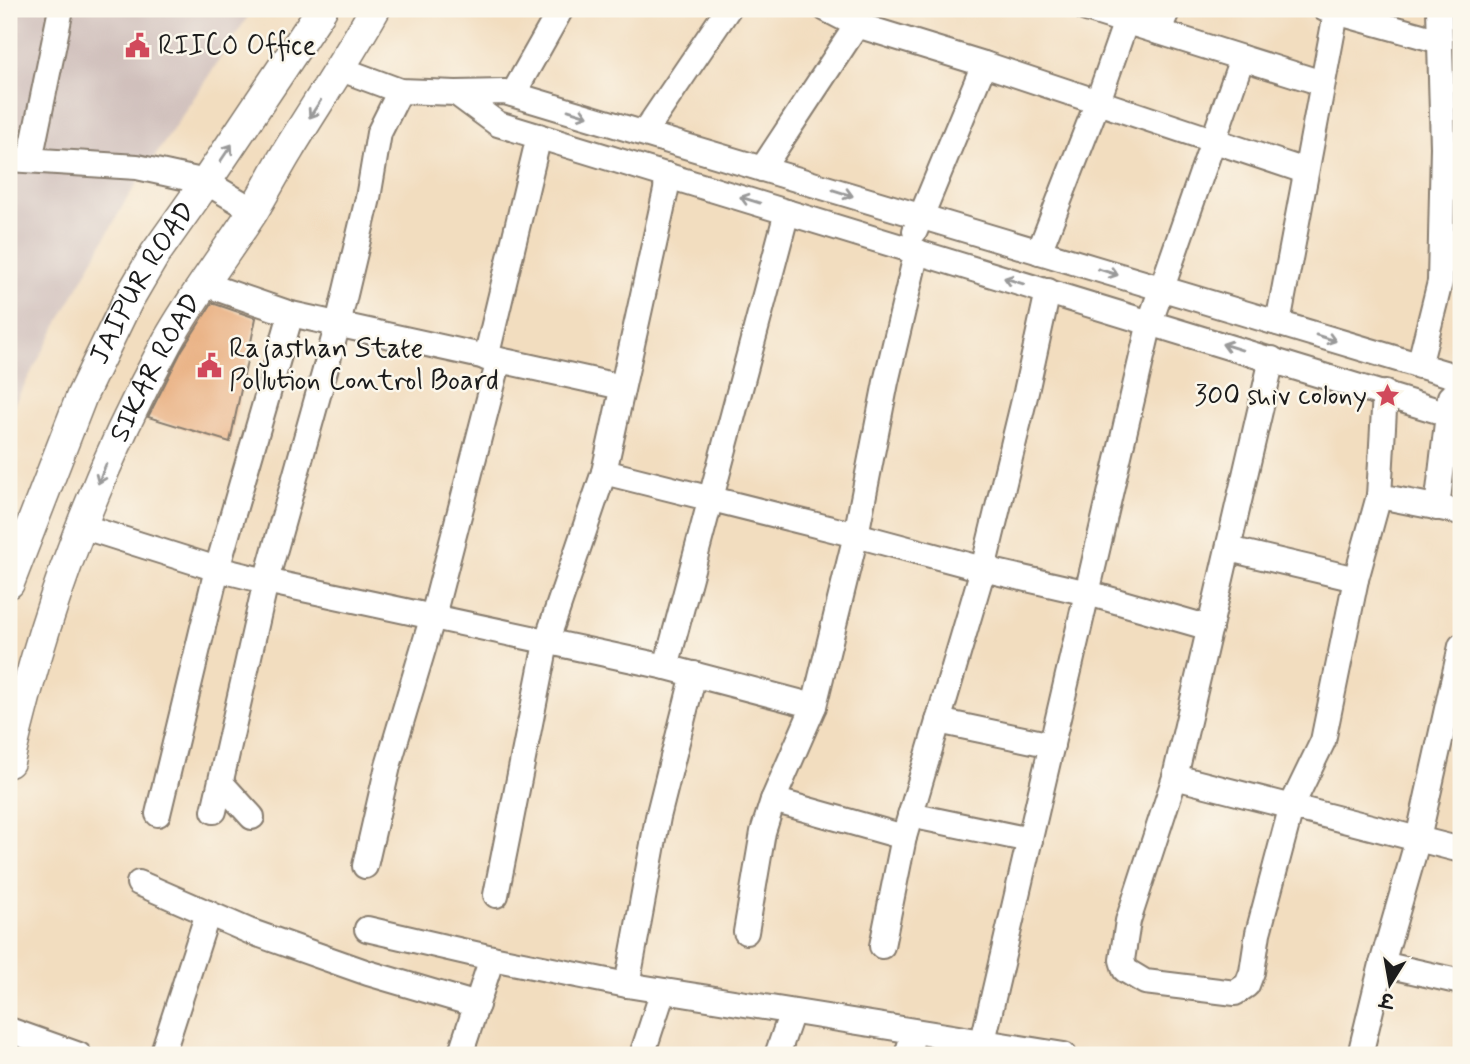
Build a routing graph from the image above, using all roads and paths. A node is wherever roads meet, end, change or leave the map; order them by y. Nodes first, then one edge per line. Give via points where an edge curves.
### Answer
1 (61, 9) edge
2 (321, 9) edge
3 (375, 9) edge
4 (561, 9) edge
5 (728, 9) edge
6 (826, 9) edge
7 (1086, 9) edge
8 (1439, 9) edge
9 (1331, 11) edge
10 (1163, 20) edge
11 (1126, 21) junction
12 (857, 25) junction
13 (1440, 41) junction
14 (1242, 58) junction
15 (984, 64) junction
16 (341, 69) junction
17 (1322, 83) junction
18 (400, 91) junction
19 (456, 93) junction
20 (513, 94) junction
21 (1098, 101) junction
22 (1451, 114) edge
23 (644, 133) junction
24 (539, 136) junction
25 (1214, 139) junction
26 (672, 141) junction
27 (19, 160) edge
28 (762, 169) junction
29 (1305, 171) junction
30 (663, 174) junction
31 (206, 182) junction
32 (253, 210) junction
33 (787, 212) junction
34 (920, 216) junction
35 (912, 250) junction
36 (1039, 251) junction
37 (204, 284) junction
38 (1162, 289) junction
39 (1048, 291) junction
40 (290, 314) junction
41 (1150, 322) junction
42 (1278, 323) junction
43 (338, 324) junction
44 (492, 359) junction
45 (1272, 359) junction
46 (1419, 366) junction
47 (1458, 377) edge
48 (622, 387) junction
49 (1385, 393) junction
50 (1454, 415) edge
51 (604, 471) junction
52 (1379, 496) junction
53 (711, 499) junction
54 (1449, 510) edge
55 (81, 526) junction
56 (856, 535) junction
57 (1229, 550) junction
58 (217, 569) junction
59 (983, 569) junction
60 (1356, 579) junction
61 (266, 581) junction
62 (9, 583) edge
63 (1087, 593) junction
64 (433, 616) junction
65 (1210, 628) junction
66 (546, 643) junction
67 (1461, 646) edge
68 (666, 667) junction
69 (694, 674) junction
70 (814, 706) junction
71 (938, 721) junction
72 (1052, 745) junction
73 (9, 762) edge
74 (1175, 777) junction
75 (221, 783) junction
76 (773, 800) junction
77 (1292, 805) junction
78 (214, 811) dead end
79 (158, 814) dead end
80 (252, 817) dead end
81 (907, 826) junction
82 (1418, 839) junction
83 (1030, 840) junction
84 (1461, 850) edge
85 (365, 866) dead end
86 (139, 883) dead end
87 (496, 895) dead end
88 (208, 913) junction
89 (368, 929) dead end
90 (746, 932) dead end
91 (882, 946) dead end
92 (492, 958) junction
93 (1382, 964) junction
94 (1461, 982) edge
95 (627, 985) junction
96 (663, 991) junction
97 (477, 1005) junction
98 (792, 1012) junction
99 (9, 1030) edge
100 (983, 1041) junction
101 (911, 1043) edge
102 (1048, 1054) edge
103 (79, 1055) edge
104 (162, 1055) edge
105 (460, 1055) edge
106 (642, 1055) edge
107 (777, 1055) edge
108 (1360, 1055) edge

1 - 27 street
31 -> 2 main road, JAIPUR ROAD
3 - 16 main road, SIKAR ROAD
4 - 20 street
5 - 23 street
6 - 12 street
7 - 11 street
8 - 13 street
9 - 13 street
9 - 17 street
10 - 11 street
10 - 14 street
11 - 21 street
12 - 15 street
12 - 28 street
13 - 22 street
14 - 17 street
14 - 25 street
15 - 21 street
15 - 34 street
16 - 18 street
16 -> 32 main road, SIKAR ROAD
17 - 29 street
18 - 19 street
18 - 43 street via 379,133
19 - 20 street
19 - 24 street via 498,124
20 -> 23 street
21 - 25 street
21 - 36 street
22 - 46 street via 1440,282
23 - 26 street
24 - 30 street
24 - 44 street
25 - 29 street
25 - 38 street
26 - 28 street
26 - 30 street
27 - 31 street via 137,167
28 -> 34 street
29 - 42 street
33 -> 30 street
30 - 48 street via 666,190
31 - 32 street
31 - 62 main road, JAIPUR ROAD via 127,302 82,395
32 - 37 main road, SIKAR ROAD
33 - 35 street
33 - 53 street
34 - 35 street
34 - 36 street
39 -> 35 street
35 - 56 street
36 -> 38 street
37 - 40 street
37 -> 55 main road, SIKAR ROAD via 168,339 116,439
38 - 41 street
38 - 42 street
39 - 41 street
39 - 59 street
40 - 43 street
40 - 58 street
45 -> 41 street
41 - 63 street
42 -> 46 street
43 - 44 street
43 - 61 street
44 - 48 street
44 - 64 street
45 - 49 street
45 - 57 street
46 - 47 street
47 - 50 street
48 - 51 street
49 - 50 street
49 - 52 street
50 - 54 street
51 - 53 street
51 - 66 street
52 - 54 street
52 - 60 street
53 - 56 street
53 - 68 street
55 - 58 street
55 - 73 main road, SIKAR ROAD via 24,697
56 - 59 street
56 - 70 street
57 - 60 street
57 - 65 street
58 - 61 street
58 - 79 street
59 - 63 street
59 - 71 street
60 - 77 street via 1323,741
61 - 64 street
61 - 75 street
63 - 65 street
63 - 72 street
64 - 66 street
64 - 85 street via 388,766
65 - 74 street
66 - 68 street
66 - 87 street
67 - 82 street
68 - 69 street
69 - 70 street
69 - 95 street via 658,817
70 - 76 street
71 - 72 street
71 - 81 street
72 - 83 street
74 - 77 street
74 - 77 street via 1128,921 1122,960 1125,970 1145,982 1235,993 1247,985
75 - 78 street
75 - 80 street
76 - 81 street
76 - 90 street
77 - 82 street
81 - 83 street
81 - 91 street
82 - 84 street
82 - 93 street
83 - 100 street
86 - 88 street
88 - 97 street via 368,973
88 - 104 street
89 - 92 street
92 - 95 street
92 - 97 street
93 - 94 street
93 - 108 street
95 - 96 street
96 - 98 street
96 - 106 street
97 - 105 street
98 - 101 street
98 - 107 street
99 - 103 street
100 - 101 street
100 - 102 street

